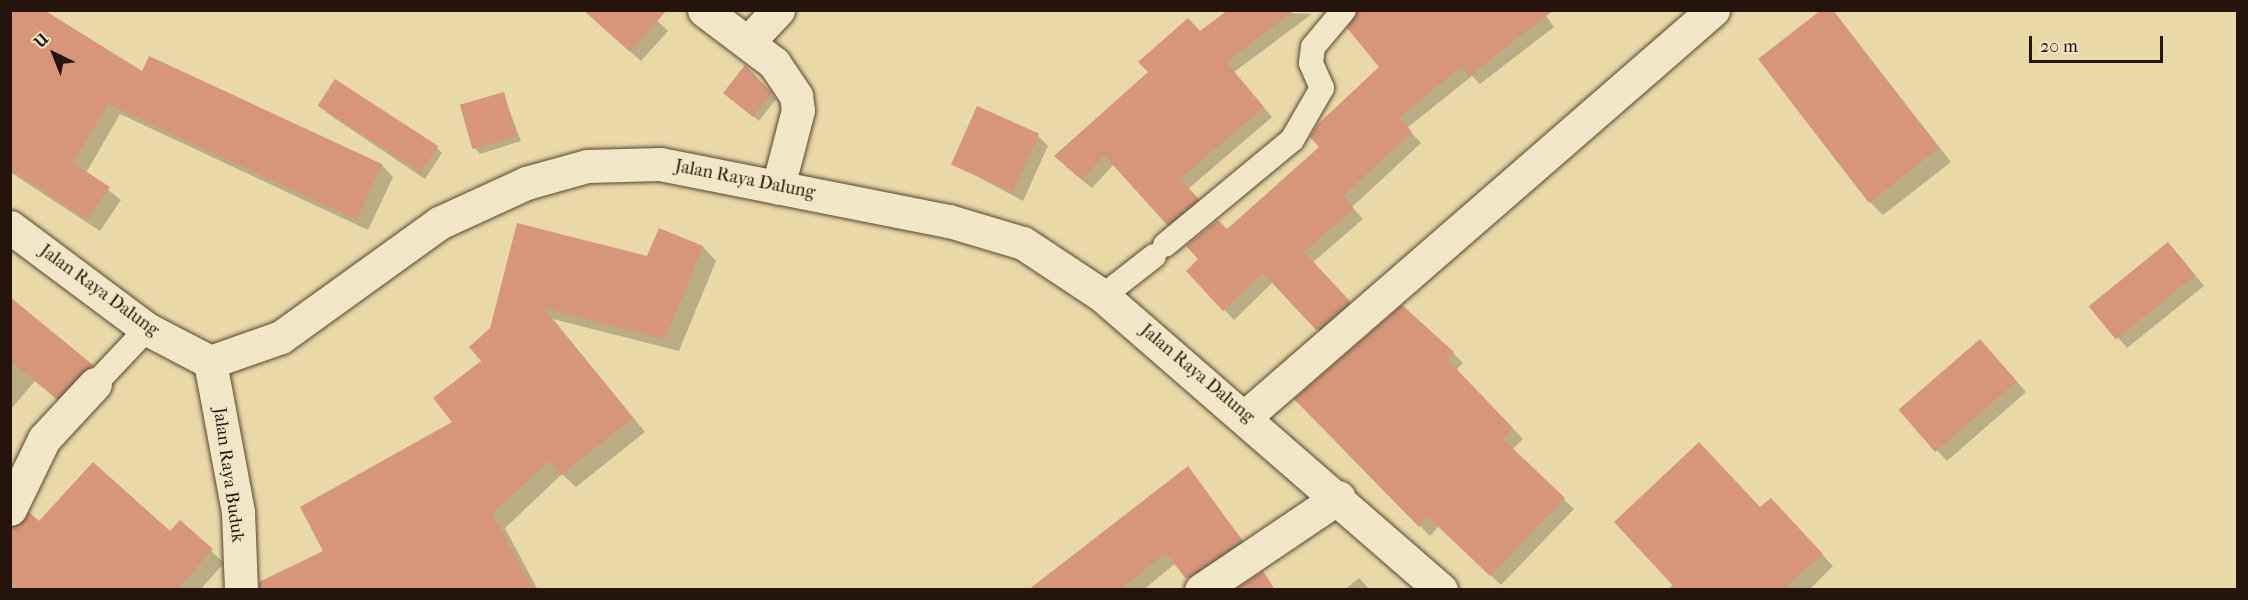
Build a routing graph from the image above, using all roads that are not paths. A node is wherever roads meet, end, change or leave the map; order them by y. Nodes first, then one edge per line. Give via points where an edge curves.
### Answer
1 (704, 10) edge
2 (778, 10) edge
3 (1344, 10) edge
4 (1713, 10) edge
5 (748, 42) junction
6 (778, 187) junction
7 (10, 227) edge
8 (1103, 296) junction
9 (147, 328) junction
10 (210, 362) junction
11 (95, 384) joint
12 (1246, 416) junction
13 (1340, 497) junction
14 (10, 509) edge
15 (242, 590) edge
16 (1202, 590) edge
17 (1441, 590) edge

1 - 5 main road
2 - 5 main road
3 - 8 lane via 1313,47 1311,63 1322,88 1292,140
4 - 12 main road
5 - 6 main road via 774,63 796,96 798,110
6 - 8 main road, Jalan Raya Dalung via 949,221 1023,243
6 - 10 main road, Jalan Raya Dalung via 660,164 587,166 526,183 439,223 281,337
7 - 9 main road, Jalan Raya Dalung
8 - 12 main road, Jalan Raya Dalung
9 - 10 main road, Jalan Raya Dalung
9 - 11 lane
10 - 15 main road, Jalan Raya Buduk via 238,512
11 - 14 main road via 44,439
12 - 13 main road, Jalan Raya Dalung
13 - 16 main road
13 - 17 main road, Jalan Raya Dalung

